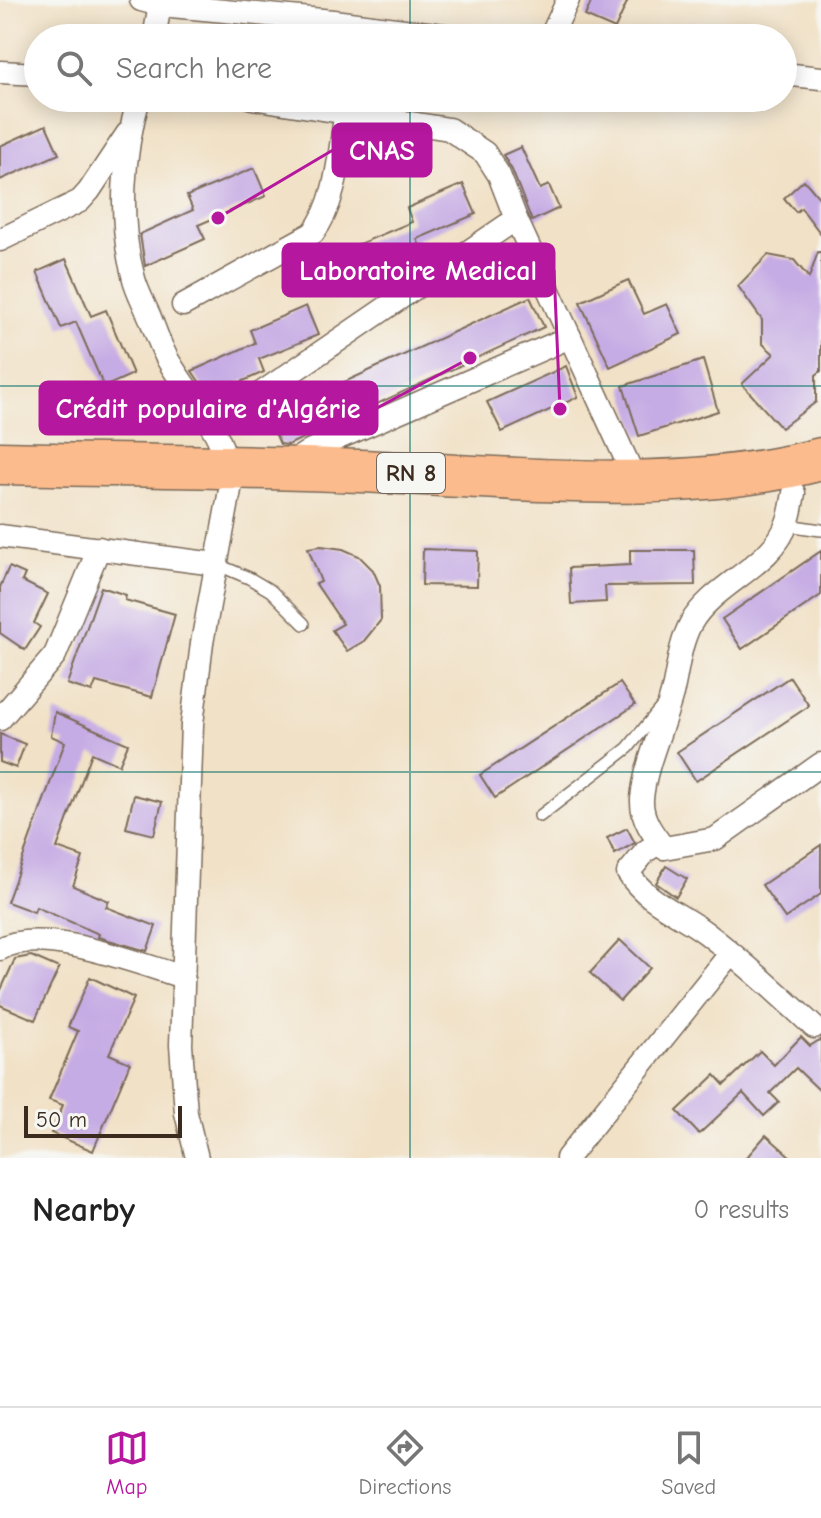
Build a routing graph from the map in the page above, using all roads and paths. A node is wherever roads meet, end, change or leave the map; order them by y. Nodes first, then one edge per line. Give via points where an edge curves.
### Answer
1 (343, 0) edge
2 (568, 0) edge
3 (150, 3) edge
4 (333, 21) junction
5 (152, 24) edge
6 (357, 24) edge
7 (557, 24) edge
8 (0, 72) edge
9 (24, 73) edge
10 (797, 75) edge
11 (821, 78) edge
12 (135, 112) edge
13 (346, 112) joint
14 (129, 130) junction
15 (516, 219) junction
16 (0, 240) edge
17 (183, 305) dead end
18 (570, 337) junction
19 (213, 426) junction
20 (821, 459) edge
21 (0, 463) edge
22 (283, 469) junction
23 (230, 480) junction
24 (636, 481) junction
25 (0, 484) edge
26 (801, 501) edge
27 (821, 530) edge
28 (0, 536) edge
29 (99, 548) junction
30 (215, 564) junction
31 (304, 624) dead end
32 (672, 695) junction
33 (0, 719) edge
34 (821, 764) edge
35 (540, 816) dead end
36 (664, 848) junction
37 (0, 949) edge
38 (730, 954) junction
39 (183, 977) junction
40 (814, 1027) dead end
41 (197, 1158) edge
42 (567, 1158) edge

1 - 4 street
2 - 7 street
3 - 4 street
3 - 5 street
4 - 6 street
8 - 9 street
10 - 11 street
12 - 14 street
13 - 15 street via 449,129 485,153
13 - 17 street via 329,205 313,233
14 - 16 street via 80,201
14 - 19 street via 125,230 133,276 166,358
15 - 18 street
15 - 19 street
18 - 22 street via 311,450
18 - 24 street
19 - 23 street
20 - 24 highway, RN 8 via 709,478
21 - 23 highway, RN 8
22 - 23 highway, RN 8
22 - 24 highway, RN 8
23 - 25 highway, RN 8
23 - 26 highway, RN 8 via 518,501
23 - 30 street
26 - 27 lane
26 - 32 street via 772,548 691,623
28 - 29 street
29 - 30 street
29 - 33 street via 55,655
30 - 31 lane via 271,591
30 - 39 street via 192,724
32 - 35 lane via 628,748
32 - 36 street via 642,802 648,827
34 - 36 street via 715,839
36 - 38 street via 657,844 646,851 628,873 640,890
37 - 39 street via 32,941 70,944
38 - 40 street
38 - 42 street
39 - 41 street via 186,1113

